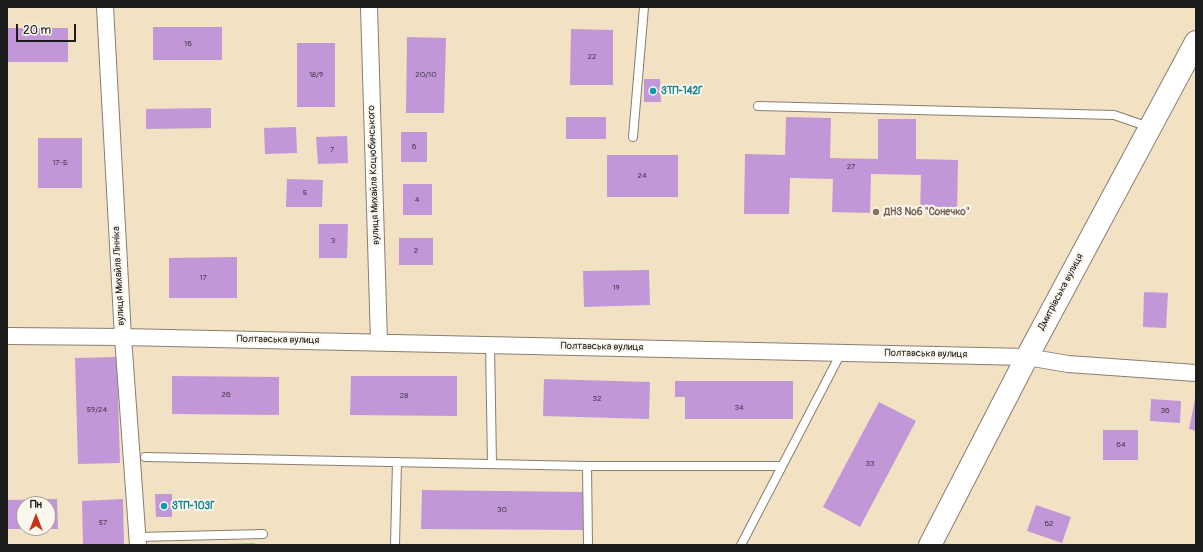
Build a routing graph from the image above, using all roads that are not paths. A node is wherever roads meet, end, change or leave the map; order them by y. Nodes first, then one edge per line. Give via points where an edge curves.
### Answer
1 (105, 7) edge
2 (369, 7) edge
3 (644, 7) edge
4 (1196, 42) edge
5 (758, 106) dead end
6 (1150, 128) junction
7 (633, 137) dead end
8 (7, 336) edge
9 (123, 337) junction
10 (378, 342) junction
11 (490, 344) junction
12 (841, 352) junction
13 (1027, 357) junction
14 (1196, 373) edge
15 (145, 457) dead end
16 (397, 462) junction
17 (492, 464) junction
18 (587, 466) junction
19 (782, 466) junction
20 (263, 534) dead end
21 (138, 541) edge
22 (395, 545) edge
23 (588, 545) edge
24 (741, 545) edge
25 (930, 545) edge

1 - 9 street, вулиця Михайла Лінніка
2 - 10 street, вулиця Михайла Коцюбинського
3 - 7 lane
4 - 6 main road, Дмитрівська вулиця
5 - 6 lane via 1114,115
6 - 13 main road, Дмитрівська вулиця
8 - 9 street, Полтавська вулиця
9 - 10 street, Полтавська вулиця
9 - 21 street, вулиця Михайла Лінніка
10 - 11 street, Полтавська вулиця
11 - 12 street, Полтавська вулиця
11 - 17 lane
12 - 13 street, Полтавська вулиця
12 - 19 lane
13 - 14 street, Полтавська вулиця via 1068,364
13 - 25 main road, Дмитрівська вулиця
15 - 16 lane
16 - 17 lane
16 - 22 lane
17 - 18 lane
18 - 19 lane
18 - 23 lane
19 - 24 lane
20 - 21 lane

